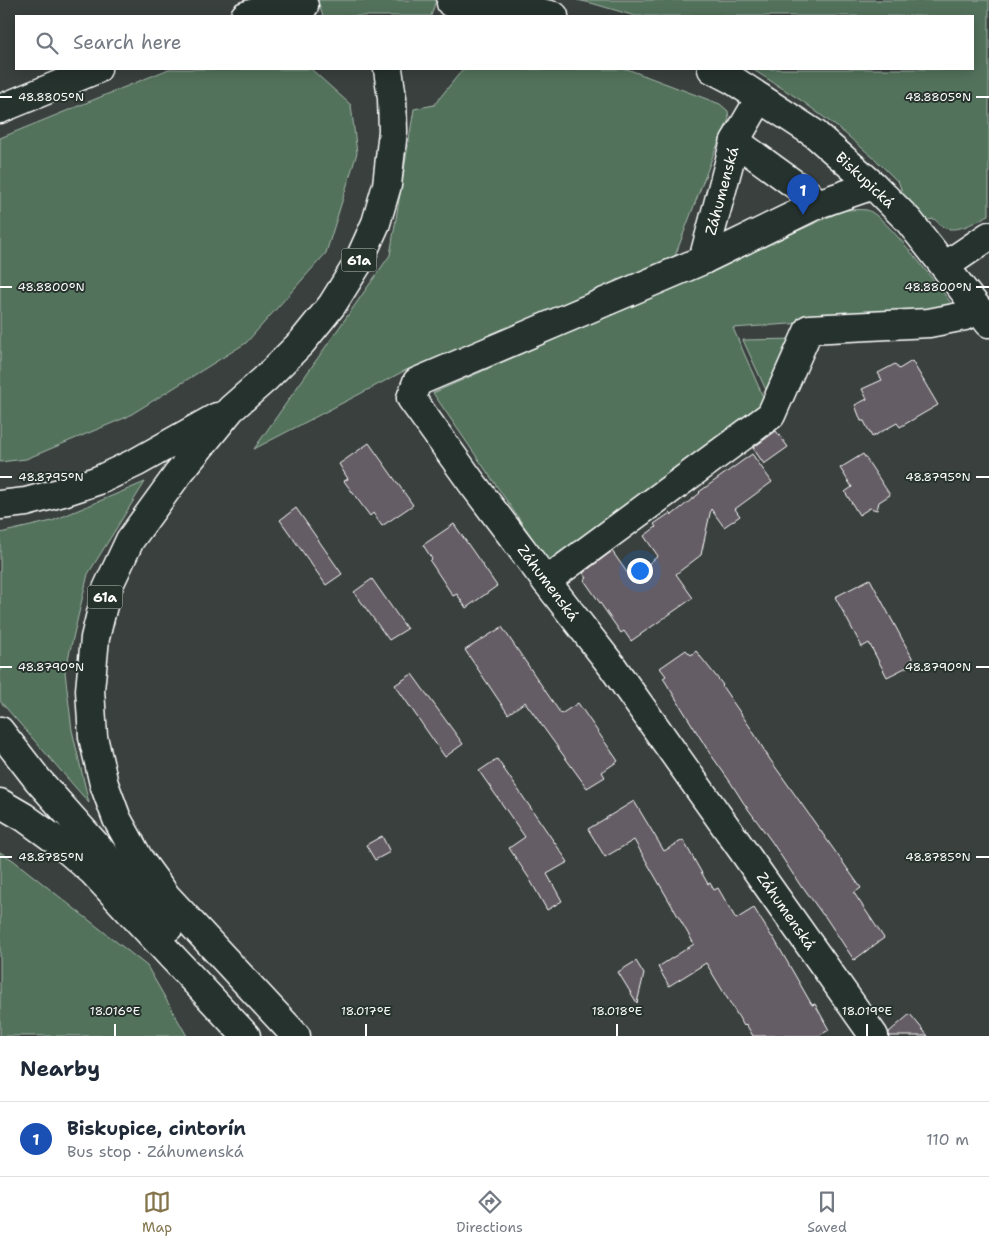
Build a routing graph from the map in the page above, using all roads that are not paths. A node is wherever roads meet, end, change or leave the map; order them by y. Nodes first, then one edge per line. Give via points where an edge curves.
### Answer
1 (450, 6) edge
2 (305, 8) edge
3 (248, 15) edge
4 (549, 15) edge
5 (96, 70) edge
6 (388, 70) edge
7 (714, 70) edge
8 (760, 98) junction
9 (0, 109) edge
10 (735, 141) junction
11 (873, 185) junction
12 (818, 204) junction
13 (989, 236) edge
14 (703, 260) junction
15 (945, 266) junction
16 (984, 316) edge
17 (231, 409) junction
18 (0, 505) edge
19 (546, 581) junction
20 (0, 731) edge
21 (0, 803) edge
22 (246, 1036) edge
23 (271, 1036) edge
24 (296, 1036) edge
25 (874, 1036) edge

1 - 4 street via 488,2
2 - 3 street via 260,11
5 - 9 street
6 - 17 street, 61a via 393,131 387,185 376,223 357,265 332,305 302,342
7 - 8 street, Biskupická
8 - 10 street, Záhumenská
8 - 11 street, Biskupická via 815,134
10 - 12 street
10 - 14 street, Záhumenská
11 - 12 street, Záhumenská
11 - 15 street, Biskupická via 909,221
12 - 14 street, Záhumenská
13 - 15 street
14 - 19 street, Záhumenská via 417,382 411,398
15 - 16 street, Biskupická
16 - 19 street via 809,329 772,415
17 - 18 street, 61a via 99,480 26,502
17 - 24 street, 61a via 130,540 107,588 94,638 90,690 93,737 104,784 117,819 139,859 166,896
19 - 25 street, Záhumenská via 612,666
20 - 23 street via 176,935
21 - 22 street via 58,841 92,871

